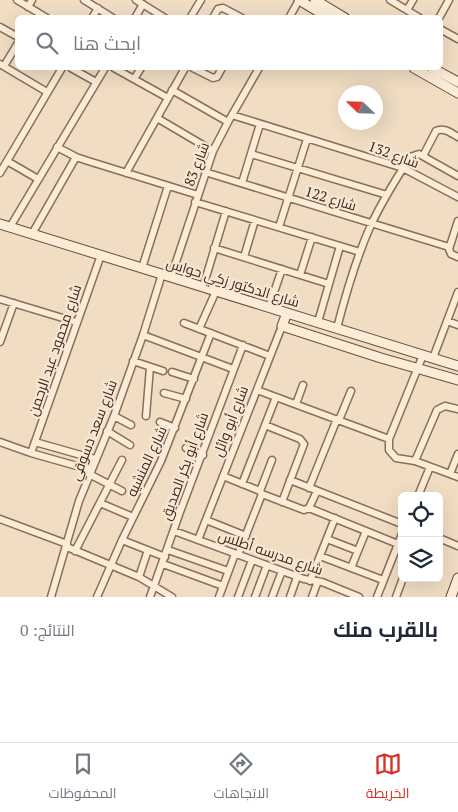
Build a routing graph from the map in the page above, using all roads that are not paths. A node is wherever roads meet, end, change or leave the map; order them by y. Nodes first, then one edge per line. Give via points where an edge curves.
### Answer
1 (17, 0) edge
2 (32, 0) edge
3 (84, 0) edge
4 (136, 0) edge
5 (201, 0) edge
6 (299, 0) edge
7 (315, 0) edge
8 (390, 0) edge
9 (413, 0) edge
10 (449, 0) edge
11 (143, 4) junction
12 (28, 7) junction
13 (98, 8) junction
14 (35, 10) junction
15 (408, 10) junction
16 (32, 15) edge
17 (42, 15) edge
18 (94, 15) edge
19 (108, 15) edge
20 (137, 15) edge
21 (160, 15) edge
22 (192, 15) edge
23 (215, 15) edge
24 (236, 15) edge
25 (291, 15) edge
26 (323, 15) edge
27 (340, 15) edge
28 (416, 15) edge
29 (441, 15) edge
30 (0, 27) edge
31 (443, 31) edge
32 (15, 36) edge
33 (458, 39) edge
34 (15, 47) edge
35 (2, 65) edge
36 (61, 70) edge
37 (75, 70) edge
38 (104, 70) edge
39 (118, 70) edge
40 (140, 70) edge
41 (184, 70) edge
42 (196, 70) edge
43 (221, 70) edge
44 (258, 70) edge
45 (418, 70) edge
46 (436, 70) edge
47 (134, 79) junction
48 (96, 82) junction
49 (458, 82) edge
50 (172, 90) junction
51 (47, 92) junction
52 (458, 93) edge
53 (168, 98) junction
54 (232, 115) junction
55 (156, 118) junction
56 (228, 122) junction
57 (260, 124) junction
58 (458, 137) edge
59 (307, 139) junction
60 (57, 147) junction
61 (213, 151) junction
62 (251, 154) junction
63 (423, 156) junction
64 (76, 157) junction
65 (4, 161) edge
66 (298, 168) junction
67 (403, 168) junction
68 (205, 172) junction
69 (0, 173) edge
70 (126, 173) junction
71 (458, 176) edge
72 (38, 179) junction
73 (242, 184) junction
74 (168, 186) junction
75 (387, 195) junction
76 (458, 197) edge
77 (196, 198) junction
78 (288, 198) junction
79 (226, 211) junction
80 (255, 220) junction
81 (458, 222) edge
82 (0, 224) edge
83 (372, 224) junction
84 (10, 227) junction
85 (279, 227) junction
86 (32, 234) junction
87 (312, 237) junction
88 (340, 246) junction
89 (449, 247) junction
90 (214, 248) junction
91 (360, 252) junction
92 (101, 256) junction
93 (244, 257) junction
94 (458, 257) edge
95 (142, 268) junction
96 (282, 269) junction
97 (166, 275) junction
98 (300, 275) junction
99 (329, 284) junction
100 (203, 286) junction
101 (216, 291) junction
102 (458, 292) edge
103 (0, 299) edge
104 (14, 303) junction
105 (269, 307) junction
106 (287, 313) junction
107 (447, 321) junction
108 (76, 322) junction
109 (318, 322) junction
110 (184, 323) dead end
111 (282, 326) junction
112 (458, 326) edge
113 (337, 328) junction
114 (199, 329) junction
115 (211, 333) junction
116 (143, 335) junction
117 (0, 342) edge
118 (243, 345) junction
119 (423, 355) junction
120 (270, 356) junction
121 (202, 357) junction
122 (433, 358) junction
123 (133, 360) junction
124 (150, 366) junction
125 (458, 366) edge
126 (418, 368) junction
127 (233, 369) junction
128 (163, 371) dead end
129 (172, 372) dead end
130 (194, 379) junction
131 (458, 380) edge
132 (303, 385) dead end
133 (257, 390) junction
134 (351, 391) dead end
135 (164, 393) dead end
136 (276, 397) junction
137 (186, 398) junction
138 (296, 404) junction
139 (458, 410) edge
140 (114, 416) junction
141 (146, 416) dead end
142 (338, 420) junction
143 (160, 422) dead end
144 (131, 425) dead end
145 (265, 425) junction
146 (175, 428) junction
147 (107, 431) junction
148 (389, 439) junction
149 (0, 442) edge
150 (35, 442) junction
151 (130, 445) dead end
152 (186, 448) dead end
153 (31, 453) junction
154 (458, 454) edge
155 (202, 455) junction
156 (95, 458) junction
157 (122, 460) dead end
158 (272, 460) dead end
159 (415, 461) junction
160 (430, 467) junction
161 (90, 472) junction
162 (450, 474) junction
163 (223, 476) junction
164 (458, 477) edge
165 (290, 480) junction
166 (242, 484) junction
167 (109, 485) junction
168 (309, 488) junction
169 (122, 491) dead end
170 (317, 491) junction
171 (261, 492) junction
172 (420, 492) edge
173 (282, 502) junction
174 (100, 503) junction
175 (309, 508) junction
176 (133, 517) junction
177 (335, 518) junction
178 (0, 520) edge
179 (206, 520) junction
180 (398, 522) edge
181 (174, 531) junction
182 (366, 531) junction
183 (246, 536) junction
184 (327, 539) junction
185 (122, 540) junction
186 (198, 540) junction
187 (443, 540) edge
188 (398, 544) joint
189 (67, 545) junction
190 (458, 546) edge
191 (75, 550) junction
192 (148, 550) junction
193 (358, 551) junction
194 (166, 553) junction
195 (237, 554) junction
196 (320, 556) junction
197 (252, 560) junction
198 (163, 564) junction
199 (111, 566) junction
200 (267, 566) junction
201 (351, 568) junction
202 (228, 571) junction
203 (282, 571) junction
204 (139, 577) junction
205 (298, 577) junction
206 (458, 578) edge
207 (383, 580) junction
208 (314, 581) junction
209 (402, 582) edge
210 (155, 586) junction
211 (223, 586) junction
212 (338, 588) junction
213 (51, 597) edge
214 (97, 597) edge
215 (150, 597) edge
216 (172, 597) edge
217 (219, 597) edge
218 (238, 597) edge
219 (255, 597) edge
220 (272, 597) edge
221 (290, 597) edge
222 (312, 597) edge
223 (335, 597) edge
224 (359, 597) edge
225 (377, 597) edge
226 (396, 597) edge
227 (451, 597) edge

1 - 12 street
2 - 12 street
3 - 13 street
4 - 11 street
5 - 22 street
6 - 25 street
6 - 26 street
7 - 27 street
8 - 15 street
9 - 15 street
10 - 29 street
11 - 20 street
11 - 21 street
12 - 14 street
13 - 18 street
13 - 19 street
14 - 16 street
14 - 17 street
15 - 28 street
23 - 24 street via 223,8
30 - 32 street
31 - 33 street
34 - 35 street
35 - 51 street
36 - 51 street
37 - 48 street
38 - 48 street
39 - 47 street
40 - 47 street
41 - 50 street
42 - 43 street via 213,78
44 - 54 street, شارع 83
45 - 52 street
46 - 49 street
47 - 53 street
48 - 60 street
50 - 53 street
50 - 56 street
51 - 65 street
53 - 55 street
54 - 56 street, شارع 83
54 - 57 street, شارع 132
55 - 61 street
55 - 70 street
56 - 61 street, شارع 83
57 - 59 street, شارع 132
57 - 62 street
58 - 63 street via 446,131 436,131
59 - 66 street
59 - 67 street, شارع 132
60 - 64 street
60 - 72 street
61 - 68 street, شارع 83
62 - 66 street
62 - 73 street
63 - 67 street via 413,155
63 - 71 street
64 - 70 street
64 - 86 street
65 - 69 street
65 - 72 street
66 - 75 street
66 - 78 street
67 - 75 street
67 - 76 street, شارع 132
68 - 73 street, شارع 122
68 - 77 street, شارع 83
70 - 74 street
72 - 84 street
73 - 78 street, شارع 122
74 - 77 street
74 - 95 street
75 - 83 street
77 - 79 street
77 - 97 street, شارع 83
78 - 83 street, شارع 122
78 - 85 street
79 - 80 street
79 - 90 street
80 - 85 street
80 - 93 street
81 - 89 street
82 - 84 street, شارع الدكتور زكي حواس
83 - 89 street, شارع 122
83 - 91 street
84 - 86 street, شارع الدكتور زكي حواس
85 - 87 street
86 - 92 street, شارع الدكتور زكي حواس
87 - 88 street
87 - 98 street
88 - 91 street
88 - 99 street
89 - 94 street via 449,252
90 - 93 street
90 - 100 street
91 - 113 street
92 - 95 street, شارع الدكتور زكي حواس
92 - 108 street, شارع محمود عبد الرحمن
93 - 96 street
95 - 97 street, شارع الدكتور زكي حواس
96 - 98 street
96 - 105 street
97 - 100 street, شارع الدكتور زكي حواس
97 - 116 street, شارع سعد دسوقي
98 - 99 street
99 - 109 street
100 - 101 street, شارع الدكتور زكي حواس
101 - 105 street, شارع الدكتور زكي حواس
101 - 114 street
102 - 107 street
103 - 104 street
104 - 108 street
104 - 117 street
105 - 106 street, شارع الدكتور زكي حواس
106 - 109 street, شارع الدكتور زكي حواس
106 - 111 street, شارع أبو وائل
107 - 112 street
107 - 122 street
108 - 150 street, شارع محمود عبد الرحمن
109 - 113 street, شارع الدكتور زكي حواس
110 - 114 street
111 - 120 street, شارع أبو وائل
111 - 126 street, شارع الدكتور زكي حواس
113 - 119 street, شارع الدكتور زكي حواس
114 - 115 street
115 - 118 street
115 - 121 street, شارع المنشيه
116 - 121 street
116 - 123 street, شارع سعد دسوقي
118 - 120 street
118 - 127 street, شارع أبو بكر الصديق
119 - 122 street, شارع الدكتور زكي حواس
119 - 126 street
120 - 133 street, شارع أبو وائل
121 - 127 street
121 - 130 street, شارع المنشيه
122 - 125 street, شارع الدكتور زكي حواس
123 - 124 street
123 - 140 street, شارع سعد دسوقي
124 - 128 street
124 - 141 street
126 - 131 street, شارع الدكتور زكي حواس
126 - 148 street
127 - 155 street, شارع أبو بكر الصديق
129 - 130 street
130 - 137 street, شارع المنشيه
132 - 138 street
133 - 136 street
133 - 163 street, شارع أبو وائل
134 - 142 street
135 - 137 street
136 - 138 street
136 - 145 street
137 - 146 street, شارع المنشيه
138 - 142 street
139 - 159 street via 445,406 436,410
140 - 144 street
140 - 147 street, شارع سعد دسوقي
142 - 148 street
142 - 168 street
143 - 146 street
145 - 165 street via 300,439 304,444
145 - 166 street
146 - 176 street, شارع المنشيه
147 - 151 street
147 - 156 street, شارع سعد دسوقي
148 - 159 street via 388,444 396,458
149 - 153 street
150 - 153 street, شارع محمود عبد الرحمن
150 - 156 street
152 - 155 street
153 - 161 street
154 - 162 street
155 - 181 street, شارع أبو بكر الصديق
156 - 161 street, شارع سعد دسوقي
157 - 167 street
158 - 171 street
159 - 160 street
160 - 162 street
160 - 172 street
161 - 167 street
161 - 189 street, شارع سعد دسوقي
162 - 164 street
163 - 166 street
163 - 179 street, شارع أبو وائل
165 - 168 street
165 - 173 street
166 - 171 street
167 - 169 street
167 - 174 street
168 - 170 street
170 - 175 street
170 - 180 street
171 - 173 street
171 - 183 street
173 - 175 street via 304,510
174 - 176 street
174 - 191 street
175 - 177 street
176 - 185 street, شارع المنشيه
177 - 182 street
177 - 184 street
178 - 189 street
179 - 183 street
179 - 186 street, شارع أبو وائل
181 - 186 street, شارع مدرسه أطلس
181 - 194 street, شارع أبو بكر الصديق
182 - 188 street
182 - 193 street
183 - 195 street
184 - 193 street
184 - 196 street
185 - 192 street
185 - 199 street, شارع المنشيه
186 - 195 street, شارع مدرسه أطلس
187 - 190 street
188 - 207 street
189 - 191 street
189 - 213 street, شارع سعد دسوقي
191 - 199 street
192 - 194 street
192 - 204 street
193 - 201 street
194 - 198 street, شارع أبو بكر الصديق
194 - 202 street
195 - 197 street, شارع مدرسه أطلس
195 - 202 street
196 - 201 street
196 - 208 street
197 - 200 street, شارع مدرسه أطلس
197 - 218 street
198 - 210 street, شارع أبو بكر الصديق
198 - 211 street
199 - 204 street
199 - 214 street, شارع المنشيه
200 - 203 street, شارع مدرسه أطلس
200 - 219 street
201 - 207 street
202 - 211 street
203 - 205 street, شارع مدرسه أطلس
203 - 220 street
204 - 210 street
205 - 208 street, شارع مدرسه أطلس
205 - 221 street
206 - 227 street
207 - 225 street
208 - 212 street, شارع مدرسه أطلس
208 - 222 street
209 - 226 street
210 - 215 street, شارع أبو بكر الصديق
210 - 216 street
211 - 217 street
212 - 223 street
212 - 224 street, شارع مدرسه أطلس

